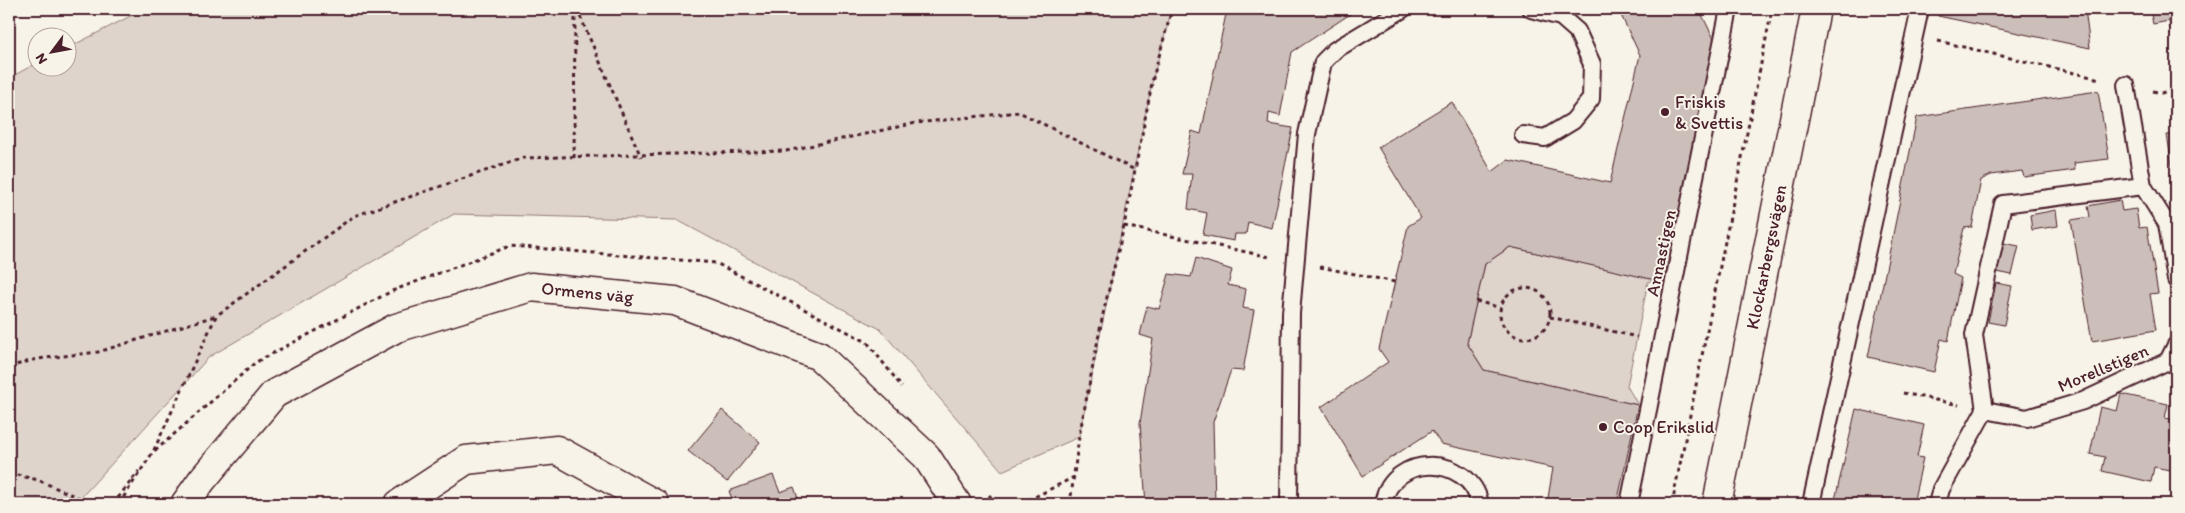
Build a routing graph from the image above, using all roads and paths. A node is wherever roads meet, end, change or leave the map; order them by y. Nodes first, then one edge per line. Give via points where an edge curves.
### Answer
1 (576, 9) edge
2 (1172, 9) edge
3 (1403, 9) edge
4 (1531, 9) edge
5 (1729, 9) edge
6 (1772, 9) edge
7 (1816, 9) edge
8 (1920, 9) edge
9 (1915, 36) junction
10 (2126, 85) junction
11 (2176, 89) edge
12 (1524, 135) dead end
13 (641, 157) junction
14 (574, 158) junction
15 (1135, 170) junction
16 (2143, 186) junction
17 (1124, 226) junction
18 (1296, 262) junction
19 (2176, 280) edge
20 (1395, 282) dead end
21 (1476, 301) dead end
22 (1501, 308) junction
23 (216, 316) junction
24 (1550, 317) junction
25 (1637, 337) dead end
26 (2176, 344) edge
27 (2172, 364) edge
28 (9, 367) edge
29 (903, 388) dead end
30 (1903, 393) dead end
31 (1985, 410) junction
32 (153, 452) junction
33 (9, 473) edge
34 (1074, 477) junction
35 (985, 490) dead end
36 (92, 504) edge
37 (113, 504) edge
38 (119, 504) edge
39 (185, 504) edge
40 (399, 504) edge
41 (655, 504) edge
42 (957, 504) edge
43 (996, 504) edge
44 (1021, 504) edge
45 (1070, 504) edge
46 (1289, 504) edge
47 (1384, 504) edge
48 (1480, 504) edge
49 (1629, 504) edge
50 (1672, 504) edge
51 (1717, 504) edge
52 (1810, 504) edge
53 (1937, 504) edge

1 - 13 path
1 - 14 path
2 - 15 path via 1153,78
3 - 18 lane via 1335,50 1323,62 1307,134
4 - 12 lane via 1561,17 1577,31 1592,64 1591,99 1574,121 1544,138
5 - 49 lane, Annastigen
6 - 50 path
7 - 51 street, Klockarbergsvägen
8 - 9 lane
9 - 10 path
9 - 52 lane
10 - 11 path via 2161,93
10 - 16 lane
13 - 14 path
13 - 15 path via 786,151 916,124 1019,112
14 - 23 path via 523,158 354,216
15 - 17 path
16 - 19 lane via 2167,224
16 - 31 lane via 2003,204 1974,335
17 - 18 path
17 - 34 path via 1103,314
18 - 20 path
18 - 46 lane via 1291,313
21 - 22 path
22 - 24 path via 1510,293 1527,288 1545,297
22 - 24 path via 1500,317 1504,325 1518,336 1537,335
23 - 28 path via 98,352 37,359
23 - 32 path
24 - 25 path
26 - 27 lane
27 - 31 lane, Morellstigen via 2083,401 2027,418
29 - 32 path via 867,342 716,263 510,246 392,290 256,362
30 - 31 path
31 - 53 lane via 1941,489
32 - 37 path
32 - 38 path
33 - 36 path via 38,480
34 - 44 path
34 - 45 path
35 - 43 path
39 - 42 street, Ormens väg via 274,394 396,328 531,287 674,301 819,356 926,456
40 - 41 street via 466,460 557,450
47 - 48 lane via 1387,493 1408,470 1439,465 1463,475 1475,490

